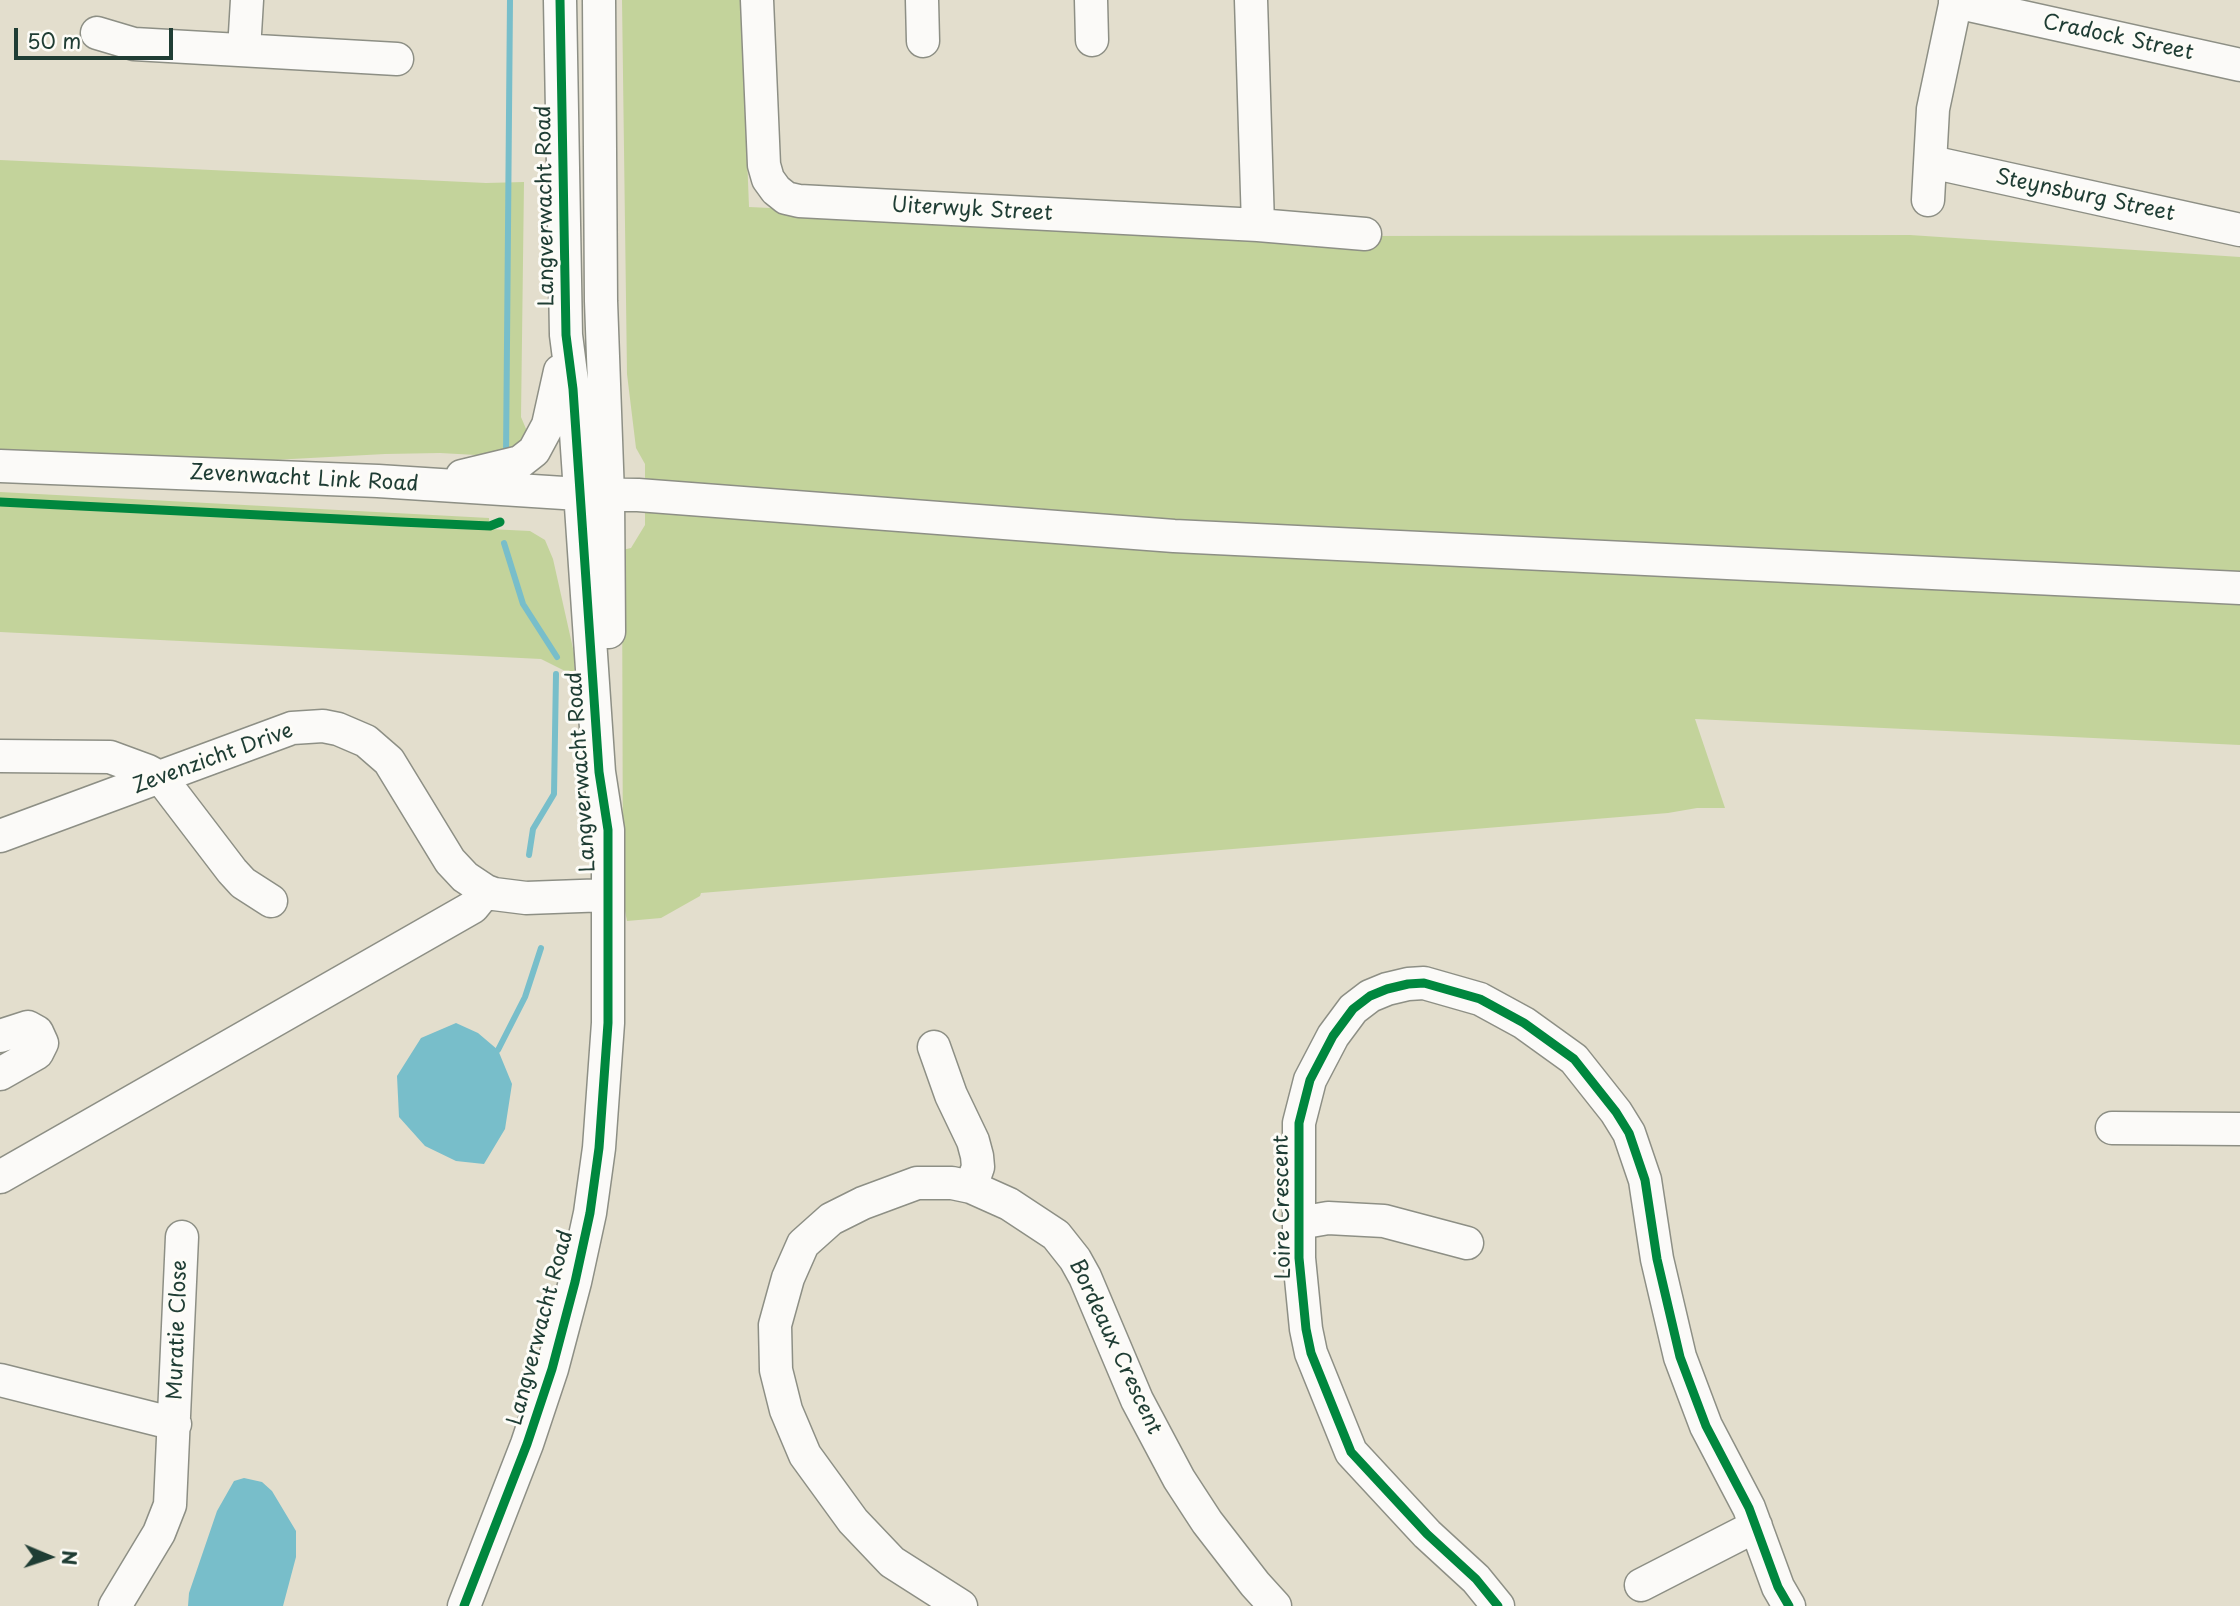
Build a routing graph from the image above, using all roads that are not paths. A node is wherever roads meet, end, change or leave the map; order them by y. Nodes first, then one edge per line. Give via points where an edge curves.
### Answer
1 (247, 0) edge
2 (560, 0) edge
3 (599, 0) edge
4 (757, 0) edge
5 (922, 0) edge
6 (1091, 0) edge
7 (1251, 0) edge
8 (1956, 1) edge
9 (97, 33) dead end
10 (1092, 40) dead end
11 (923, 41) dead end
12 (244, 50) junction
13 (397, 59) dead end
14 (2240, 65) edge
15 (1931, 162) junction
16 (1928, 200) dead end
17 (1258, 225) junction
18 (2240, 230) edge
19 (1364, 234) dead end
20 (566, 335) junction
21 (0, 466) edge
22 (423, 484) junction
23 (594, 495) junction
24 (2240, 588) edge
25 (0, 756) edge
26 (161, 778) junction
27 (0, 836) edge
28 (486, 891) junction
29 (608, 895) junction
30 (271, 901) dead end
31 (0, 1036) edge
32 (934, 1047) dead end
33 (0, 1075) edge
34 (2112, 1128) dead end
35 (2240, 1129) edge
36 (0, 1177) edge
37 (971, 1187) junction
38 (1299, 1223) junction
39 (181, 1237) dead end
40 (1467, 1242) dead end
41 (0, 1380) edge
42 (175, 1424) junction
43 (1756, 1526) junction
44 (1641, 1585) dead end
45 (114, 1606) edge
46 (464, 1606) edge
47 (961, 1606) edge
48 (1275, 1606) edge
49 (1498, 1606) edge
50 (1788, 1606) edge

1 - 12 street
2 - 20 street, Langverwacht Road
3 - 23 street, Langverwacht Road via 601,301
4 - 17 street, Uiterwyk Street via 764,165 768,179 786,198
5 - 11 street
6 - 10 street
7 - 17 street
8 - 14 street, Cradock Street
8 - 15 street via 1933,109
9 - 12 street via 134,44
12 - 13 street
15 - 16 street
15 - 18 street, Steynsburg Street
17 - 19 street, Uiterwyk Street
20 - 22 street via 548,425 534,451 520,462
20 - 23 street, Langverwacht Road
21 - 22 street, Zevenwacht Link Road
22 - 23 street, Zevenwacht Link Road
23 - 24 street, Zevenwacht Link Road via 1174,537
23 - 29 street, Langverwacht Road via 613,769 607,812
25 - 26 street via 110,757
26 - 27 street, Zevenzicht Drive
26 - 28 street, Zevenzicht Drive via 292,728 323,726 352,734 389,761 450,861
26 - 30 street via 232,871
28 - 29 street, Zevenzicht Drive via 526,898
28 - 36 street via 473,907
29 - 46 street, Langverwacht Road via 608,1023 599,1147 587,1224 552,1369
31 - 33 street via 28,1027 42,1043 37,1054
32 - 37 street via 975,1149 978,1167
34 - 35 street
37 - 47 street, Bordeaux Crescent via 917,1183 831,1219 803,1244 775,1325 776,1370 805,1455 853,1521 891,1562
37 - 48 street, Bordeaux Crescent via 1034,1219 1056,1235 1075,1259 1137,1400 1179,1479 1207,1522
38 - 40 street via 1328,1218 1384,1221
38 - 43 street, Loire Crescent via 1299,1123 1310,1080 1353,1009 1387,989 1424,983 1480,999 1524,1023 1574,1059 1629,1133 1645,1180 1657,1259 1680,1357 1706,1426
38 - 49 street, Loire Crescent via 1311,1353 1351,1452
39 - 42 street, Muratie Close
41 - 42 street
42 - 45 street, Muratie Close via 169,1513
43 - 44 street
43 - 50 street, Loire Crescent

